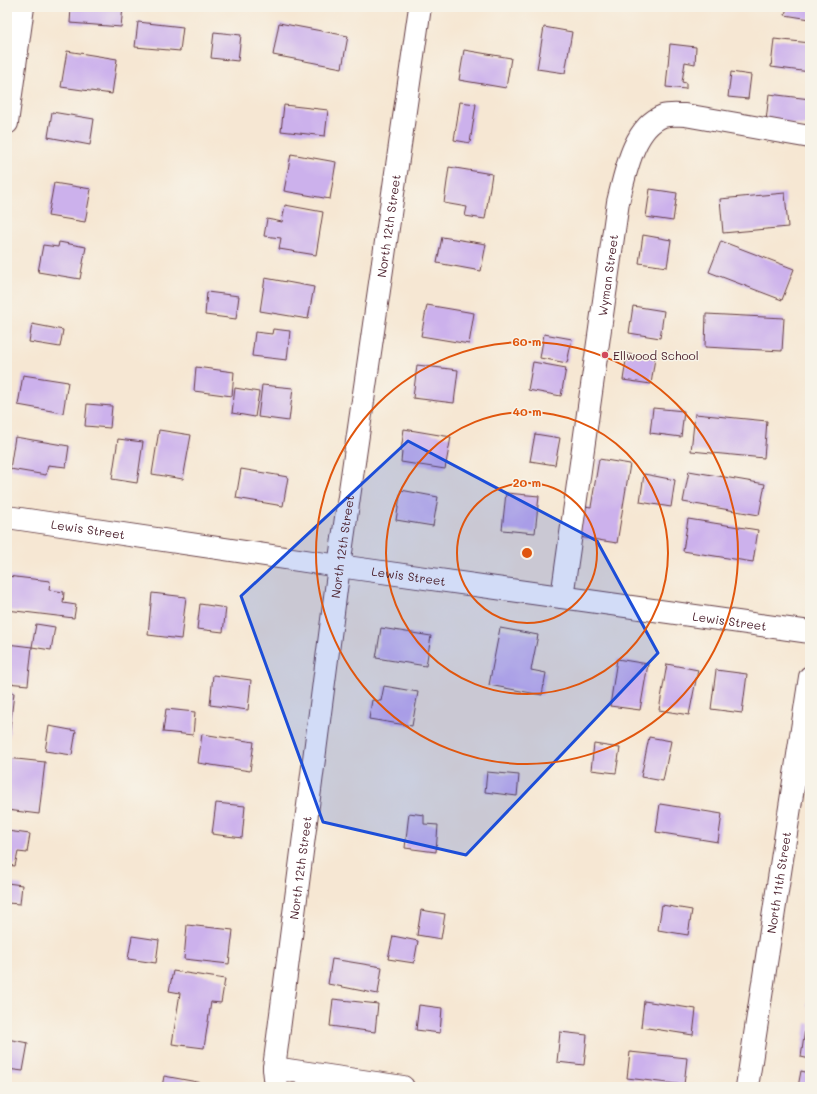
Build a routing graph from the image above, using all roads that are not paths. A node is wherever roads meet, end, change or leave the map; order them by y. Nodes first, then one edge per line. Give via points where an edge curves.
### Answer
1 (23, 7) edge
2 (420, 7) edge
3 (7, 122) edge
4 (810, 137) edge
5 (7, 517) edge
6 (339, 566) junction
7 (562, 597) junction
8 (810, 632) edge
9 (810, 677) edge
10 (275, 1078) edge
11 (403, 1087) edge
12 (747, 1087) edge

1 - 3 street
2 - 6 street, North 12th Street
4 - 7 street, Wyman Street via 685,115 664,116 644,130 637,141 624,176 618,202
5 - 6 street, Lewis Street
6 - 7 street, Lewis Street
6 - 10 street, North 12th Street
7 - 8 street, Lewis Street
9 - 12 street, North 11th Street
10 - 11 street

